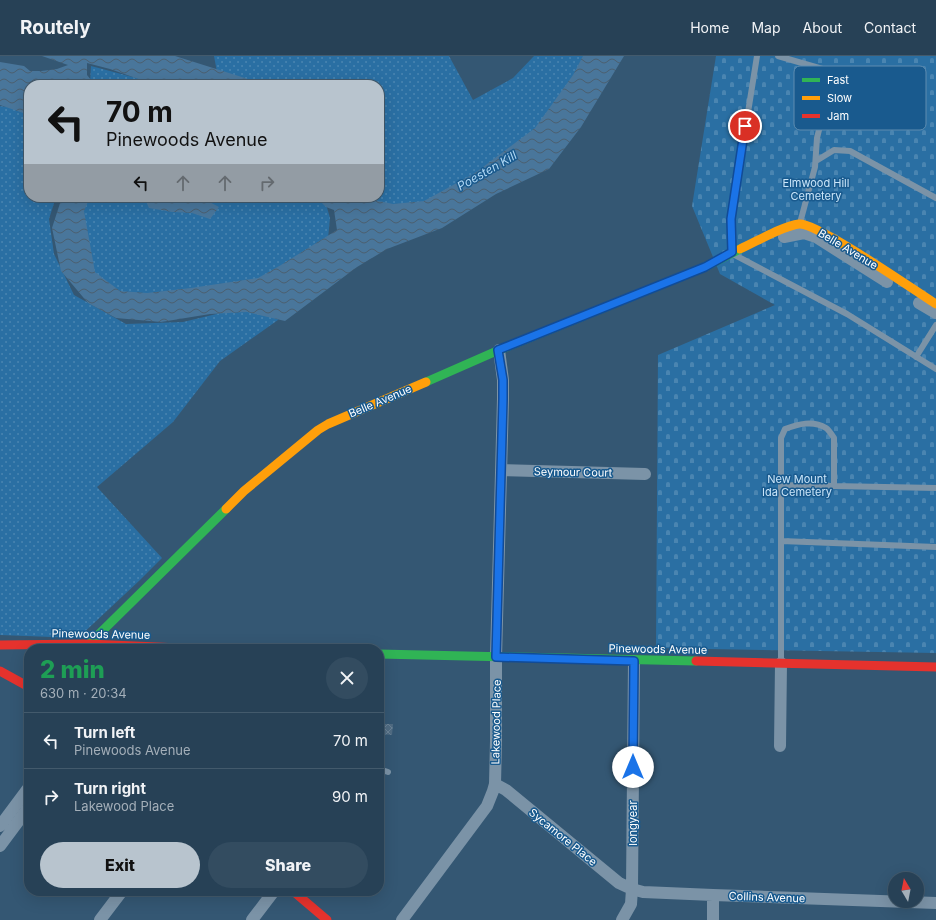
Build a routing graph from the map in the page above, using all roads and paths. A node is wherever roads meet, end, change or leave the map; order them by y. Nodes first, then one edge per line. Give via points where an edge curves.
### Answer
1 (757, 56) edge
2 (778, 56) edge
3 (812, 66) edge
4 (819, 130) edge
5 (816, 161) junction
6 (936, 198) edge
7 (802, 228) junction
8 (732, 252) junction
9 (936, 304) edge
10 (936, 313) edge
11 (936, 324) edge
12 (498, 350) junction
13 (916, 357) junction
14 (936, 369) edge
15 (501, 470) junction
16 (645, 474) dead end
17 (781, 485) junction
18 (834, 486) junction
19 (936, 488) edge
20 (781, 541) junction
21 (936, 547) edge
22 (89, 644) edge
23 (0, 645) edge
24 (24, 645) edge
25 (384, 654) edge
26 (496, 657) junction
27 (634, 661) junction
28 (781, 663) junction
29 (936, 667) edge
30 (0, 671) edge
31 (24, 684) edge
32 (780, 746) dead end
33 (384, 771) edge
34 (388, 772) dead end
35 (495, 784) junction
36 (24, 795) edge
37 (24, 813) edge
38 (0, 826) edge
39 (2, 841) edge
40 (632, 889) junction
41 (713, 895) junction
42 (118, 896) edge
43 (270, 896) edge
44 (299, 896) edge
45 (936, 903) edge
46 (100, 920) edge
47 (252, 920) edge
48 (327, 920) edge
49 (402, 920) edge
50 (622, 920) edge
51 (713, 920) edge

1 - 8 lane via 731,219
2 - 3 lane
4 - 5 lane
5 - 6 lane via 834,150 850,152
5 - 7 lane
7 - 8 street, Belle Avenue via 752,250
7 - 9 street, Belle Avenue via 811,227 842,244
7 - 10 street, Belle Avenue
8 - 12 street, Belle Avenue via 705,267
8 - 13 lane via 847,314
11 - 13 lane
12 - 15 street, Lakewood Place via 503,380
12 - 22 street, Belle Avenue via 318,430 244,491
13 - 14 lane
15 - 16 street, Seymour Court
15 - 26 street, Lakewood Place
17 - 18 lane
17 - 18 lane via 781,438 785,429 797,424 812,423 826,428 834,438
17 - 20 lane
18 - 19 lane
20 - 21 lane
20 - 28 lane
23 - 24 street, Pinewoods Avenue
25 - 26 street, Pinewoods Avenue
26 - 27 street, Pinewoods Avenue
26 - 35 street, Lakewood Place
27 - 28 street, Pinewoods Avenue
27 - 40 street, longyear
28 - 29 street, Pinewoods Avenue
28 - 32 street
30 - 31 street
33 - 34 lane
35 - 40 street, Sycamore Place via 506,790 619,883
35 - 49 street, Lakewood Place via 487,806
36 - 38 street
37 - 39 street
40 - 41 street, Collins Avenue via 643,892
40 - 50 street via 631,904
41 - 45 street, Collins Avenue
41 - 51 street
42 - 46 street
43 - 47 street
44 - 48 street

